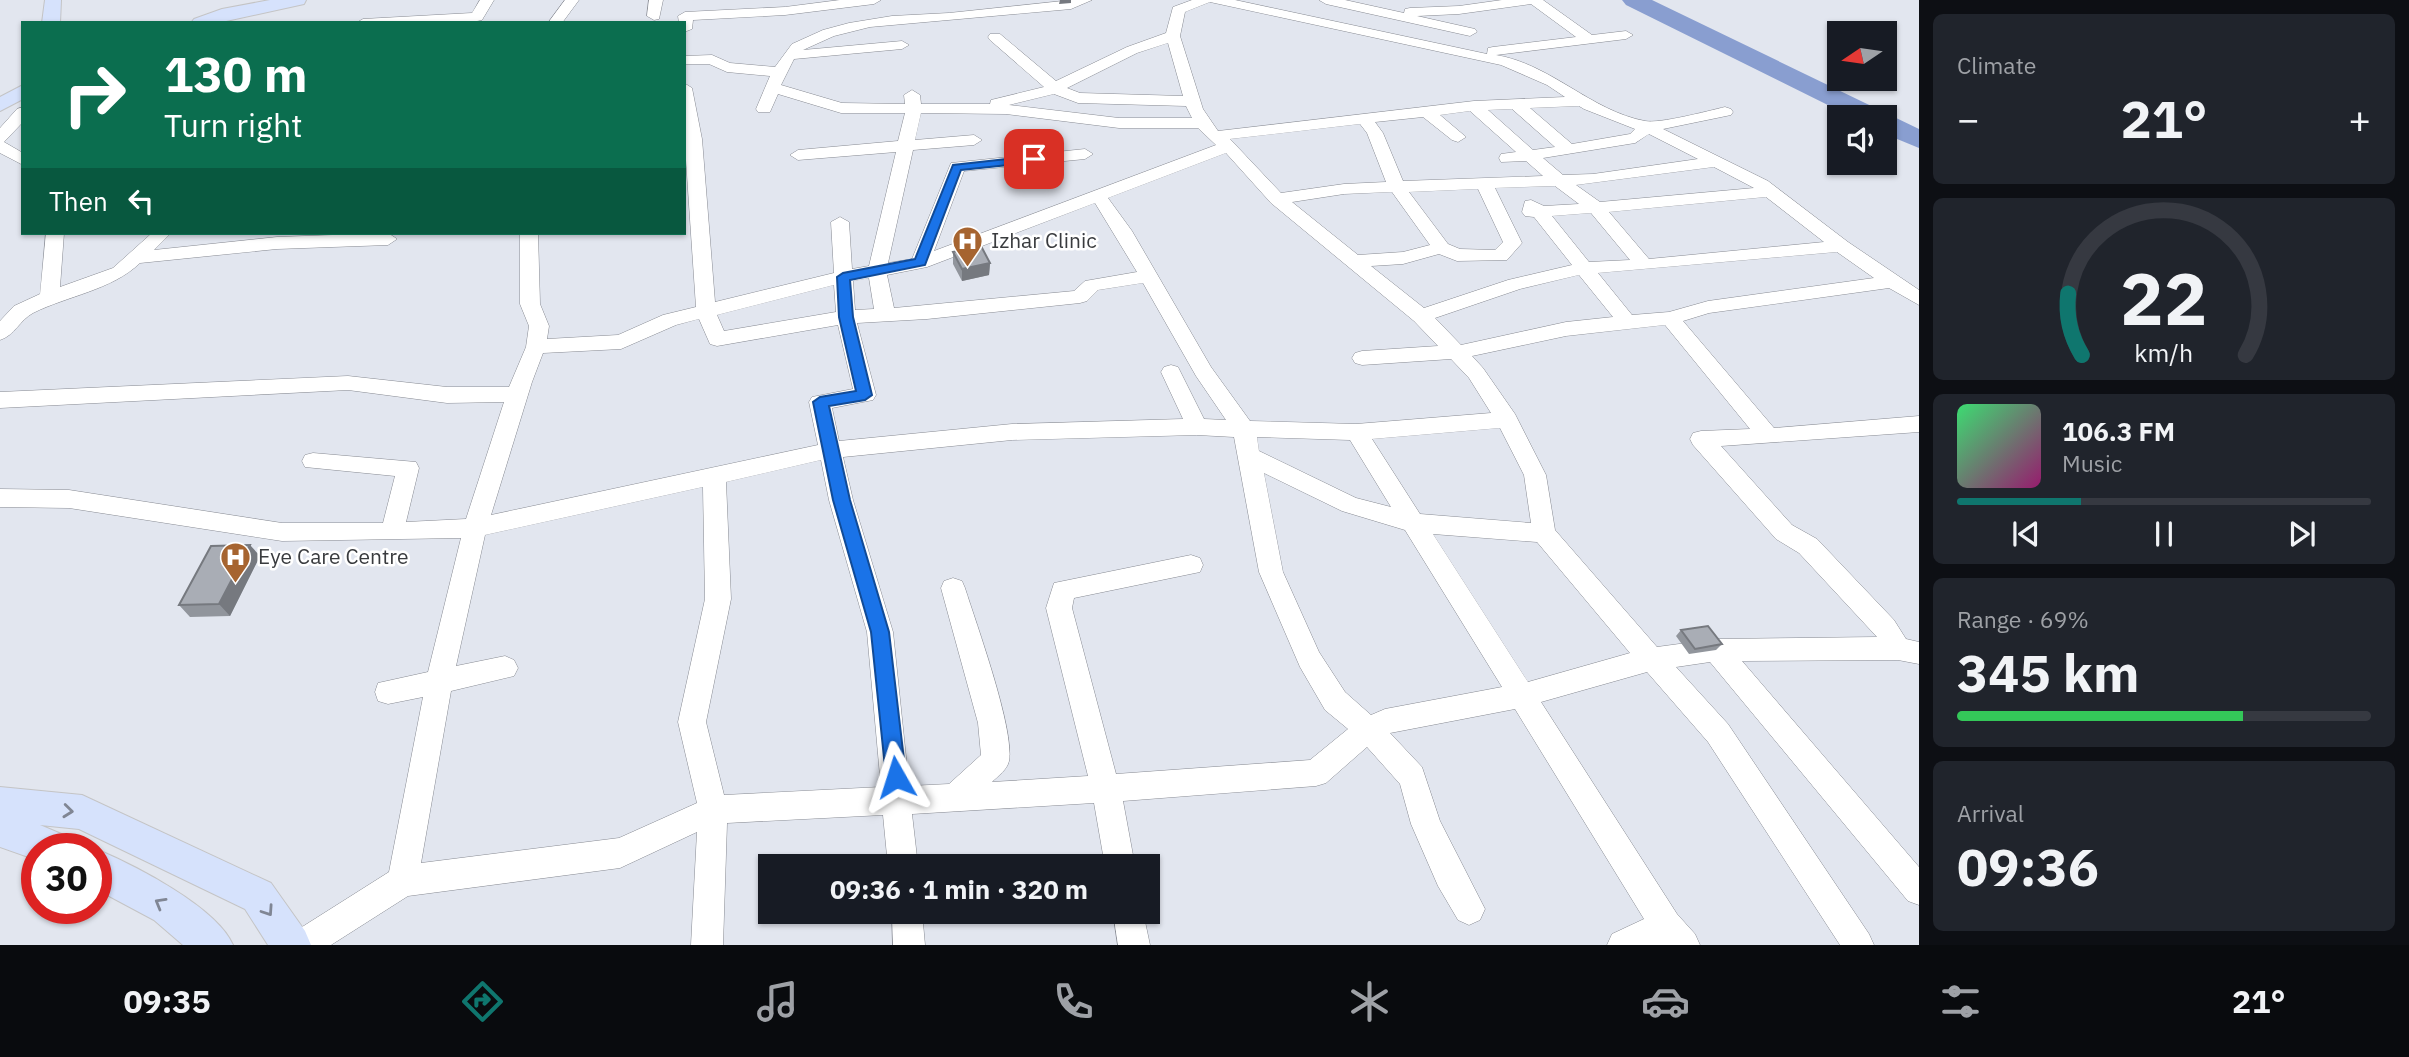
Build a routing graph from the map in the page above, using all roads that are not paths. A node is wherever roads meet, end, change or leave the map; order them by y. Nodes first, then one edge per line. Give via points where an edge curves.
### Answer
1 (53, 0) edge
2 (298, 0) edge
3 (487, 0) edge
4 (572, 0) edge
5 (656, 0) edge
6 (874, 0) edge
7 (892, 0) edge
8 (1086, 0) edge
9 (1205, 0) edge
10 (1216, 0) edge
11 (1326, 0) edge
12 (1533, 0) edge
13 (1436, 5) edge
14 (827, 7) junction
15 (1390, 15) junction
16 (654, 16) dead end
17 (902, 18) junction
18 (51, 21) edge
19 (206, 21) edge
20 (401, 21) edge
21 (556, 21) edge
22 (686, 21) edge
23 (847, 29) junction
24 (1470, 33) junction
25 (1626, 34) dead end
26 (1173, 36) junction
27 (995, 37) dead end
28 (1588, 39) junction
29 (902, 45) dead end
30 (791, 55) junction
31 (1499, 56) junction
32 (686, 60) edge
33 (777, 80) junction
34 (1054, 88) junction
35 (17, 100) edge
36 (913, 101) junction
37 (1582, 101) junction
38 (1193, 102) junction
39 (1517, 105) junction
40 (1474, 106) junction
41 (764, 109) dead end
42 (976, 109) junction
43 (686, 110) edge
44 (1426, 111) junction
45 (1726, 112) dead end
46 (1364, 118) junction
47 (1646, 127) junction
48 (1215, 135) junction
49 (1458, 137) dead end
50 (0, 138) edge
51 (974, 140) dead end
52 (906, 144) junction
53 (0, 146) edge
54 (1569, 150) junction
55 (690, 154) edge
56 (1085, 154) dead end
57 (797, 155) dead end
58 (1529, 155) junction
59 (1507, 158) dead end
60 (21, 159) edge
61 (1717, 162) junction
62 (1558, 180) junction
63 (1483, 182) junction
64 (1518, 182) junction
65 (1396, 187) junction
66 (1771, 191) junction
67 (1097, 194) junction
68 (1277, 199) junction
69 (1595, 207) junction
70 (1534, 211) junction
71 (840, 222) dead end
72 (55, 235) edge
73 (160, 235) edge
74 (529, 235) edge
75 (388, 239) dead end
76 (1842, 246) junction
77 (1441, 248) junction
78 (137, 258) junction
79 (1353, 261) junction
80 (920, 262) junction
81 (1644, 265) junction
82 (1583, 268) junction
83 (877, 271) junction
84 (1149, 276) junction
85 (843, 277) junction
86 (1893, 281) junction
87 (49, 297) junction
88 (1919, 299) edge
89 (21, 311) junction
90 (706, 311) junction
91 (0, 314) edge
92 (885, 314) junction
93 (1422, 316) junction
94 (846, 317) junction
95 (1670, 318) junction
96 (1626, 321) junction
97 (0, 333) edge
98 (536, 347) junction
99 (1459, 352) junction
100 (1362, 358) dead end
101 (1171, 372) dead end
102 (517, 394) junction
103 (0, 400) edge
104 (1507, 420) junction
105 (1919, 424) edge
106 (1197, 426) junction
107 (1356, 432) junction
108 (1768, 435) junction
109 (1246, 442) junction
110 (831, 450) junction
111 (313, 461) dead end
112 (713, 475) junction
113 (0, 498) edge
114 (1414, 523) junction
115 (475, 528) junction
116 (392, 532) junction
117 (1544, 533) junction
118 (1191, 565) dead end
119 (953, 588) dead end
120 (1716, 650) junction
121 (1909, 651) edge
122 (1651, 659) junction
123 (505, 668) dead end
124 (439, 683) junction
125 (388, 692) dead end
126 (1524, 695) junction
127 (1368, 729) junction
128 (1106, 789) junction
129 (957, 797) junction
130 (899, 801) junction
131 (0, 804) edge
132 (713, 810) junction
133 (0, 829) edge
134 (21, 835) edge
135 (902, 854) edge
136 (1118, 854) edge
137 (112, 877) edge
138 (403, 881) junction
139 (1919, 890) edge
140 (1469, 909) dead end
141 (908, 924) edge
142 (1130, 924) edge
143 (1675, 935) edge
144 (213, 945) edge
145 (291, 945) edge
146 (302, 945) edge
147 (707, 945) edge
148 (909, 945) edge
149 (1133, 945) edge
150 (1623, 945) edge
151 (1858, 945) edge

1 - 18 main road
2 - 19 main road
3 - 20 street via 477,17
4 - 21 street
5 - 16 street
6 - 14 street
7 - 17 street
8 - 17 street via 1071,5
9 - 26 street via 1178,10
10 - 31 street via 1464,54
11 - 15 street
12 - 13 street via 1459,10
12 - 28 street
13 - 15 street
13 - 24 street
14 - 22 street via 685,16
14 - 23 street
15 - 24 street
17 - 23 street
23 - 30 street via 818,37
24 - 31 street
25 - 28 street
26 - 34 street via 1132,50
26 - 38 street
27 - 34 street
28 - 31 street
29 - 30 street
30 - 33 street
31 - 37 street
32 - 33 street via 712,59
33 - 36 street via 841,108
33 - 41 street
34 - 38 street via 1078,97
34 - 42 street
35 - 50 street
36 - 42 street
36 - 52 street
37 - 39 street
37 - 47 street
38 - 48 street
39 - 40 street
39 - 54 street
40 - 44 street
40 - 58 street
42 - 48 street
43 - 55 street
44 - 46 street
44 - 49 street
45 - 47 street
46 - 48 street
46 - 65 street via 1375,132
47 - 54 street via 1635,138
47 - 61 street
48 - 67 street
48 - 68 street
51 - 52 street
52 - 57 street
52 - 83 street
53 - 60 street
54 - 58 street
55 - 90 street
56 - 80 street via 957,167
58 - 59 street
58 - 62 street
61 - 62 street
61 - 66 street
62 - 64 street
62 - 69 street
63 - 64 street
63 - 65 street
63 - 77 street via 1513,243 1500,256 1465,256
64 - 70 street
65 - 68 street
65 - 77 street
66 - 69 street
66 - 76 street
67 - 80 street
67 - 84 street
68 - 79 street
69 - 70 street
69 - 81 street
70 - 82 street
71 - 85 street
72 - 87 street
73 - 78 street
74 - 98 street via 530,304 539,326
75 - 78 street via 277,243
76 - 81 street
76 - 86 street
77 - 79 street
78 - 87 street via 120,272
79 - 93 street
80 - 83 street
81 - 82 street
82 - 93 street via 1515,284
82 - 96 street
83 - 85 street
83 - 92 street
84 - 92 street via 1092,285 1080,297
84 - 109 street
85 - 90 street
85 - 94 street
86 - 88 street
86 - 95 street via 1708,307
87 - 89 street
89 - 91 street
89 - 97 street
90 - 94 street via 717,339
90 - 98 street via 670,320 621,342
92 - 94 street
93 - 99 street
94 - 110 street via 865,395 820,402
95 - 96 street
95 - 108 street
96 - 99 street
98 - 102 street
99 - 100 street
99 - 104 street
101 - 106 street
102 - 103 street via 447,395 348,383
102 - 115 street
104 - 107 street
104 - 117 street via 1535,475
105 - 108 street
106 - 109 street
106 - 110 street via 1012,432
107 - 109 street
107 - 114 street
108 - 121 street via 1701,439 1784,532 1808,546
109 - 114 street via 1350,505
109 - 127 street via 1271,572 1303,647 1335,701
110 - 112 street
110 - 130 street via 880,632
111 - 116 street via 408,468
112 - 115 street
112 - 132 street via 718,599 692,722
113 - 116 street via 69,499 282,532
114 - 117 street
114 - 126 street
115 - 116 street
115 - 124 street
117 - 122 street
118 - 128 street via 1063,590 1059,608
119 - 129 street via 992,723 995,760
120 - 121 street
120 - 122 street
120 - 139 street
122 - 126 street
122 - 151 street via 1718,733
123 - 124 street
124 - 125 street
124 - 138 street
126 - 127 street
126 - 143 street
127 - 128 street via 1316,773
127 - 140 street via 1412,778 1426,824
128 - 129 street
128 - 136 street
129 - 130 street
130 - 132 street
130 - 135 street
131 -> 145 main road via 82,812 258,896
132 - 138 street via 620,853
132 - 147 street
133 - 134 main road
144 -> 137 main road via 167,907
138 - 146 street
141 - 148 street
142 - 149 street
143 - 150 street

